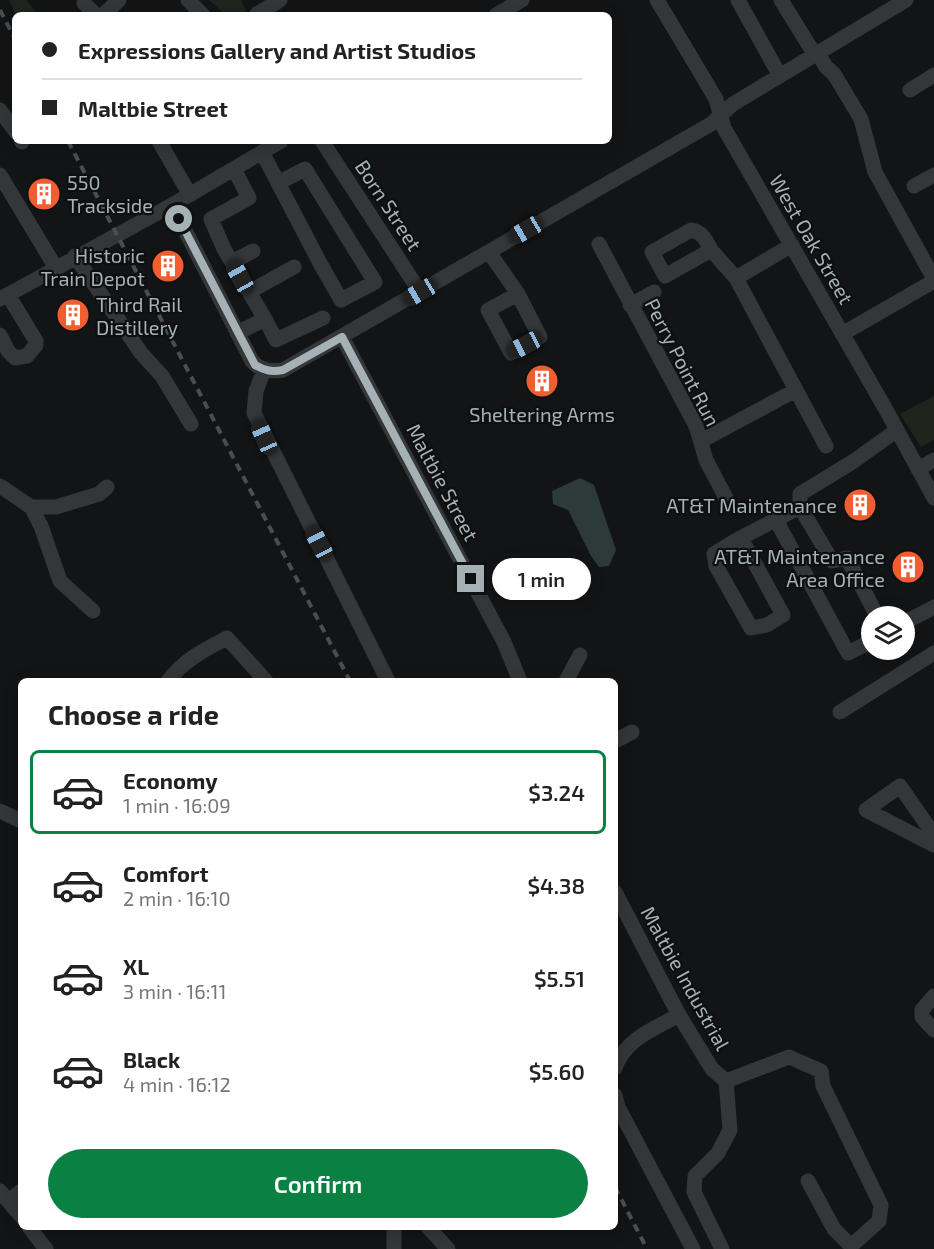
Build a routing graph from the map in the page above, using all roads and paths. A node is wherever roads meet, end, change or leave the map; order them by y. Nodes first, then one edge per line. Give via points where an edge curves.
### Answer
1 (119, 0) edge
2 (188, 0) edge
3 (280, 0) edge
4 (522, 0) edge
5 (657, 0) edge
6 (738, 0) edge
7 (781, 0) edge
8 (906, 0) edge
9 (255, 10) edge
10 (95, 12) edge
11 (200, 12) edge
12 (501, 12) edge
13 (816, 54) junction
14 (934, 75) edge
15 (780, 76) junction
16 (910, 90) dead end
17 (0, 110) edge
18 (721, 115) junction
19 (12, 127) edge
20 (161, 144) edge
21 (276, 144) edge
22 (324, 144) edge
23 (262, 152) junction
24 (234, 168) junction
25 (0, 175) edge
26 (934, 175) edge
27 (278, 183) junction
28 (914, 186) dead end
29 (190, 195) junction
30 (172, 205) junction
31 (598, 244) dead end
32 (792, 245) junction
33 (711, 250) dead end
34 (253, 251) dead end
35 (489, 252) junction
36 (228, 255) junction
37 (75, 256) junction
38 (201, 261) junction
39 (294, 267) dead end
40 (56, 268) junction
41 (240, 277) junction
42 (736, 278) junction
43 (934, 280) edge
44 (216, 290) junction
45 (249, 292) junction
46 (420, 292) junction
47 (654, 292) dead end
48 (518, 294) dead end
49 (4, 297) edge
50 (630, 304) junction
51 (323, 318) dead end
52 (264, 319) junction
53 (237, 333) junction
54 (842, 334) junction
55 (0, 335) edge
56 (342, 337) junction
57 (264, 370) junction
58 (796, 390) junction
59 (191, 424) dead end
60 (897, 430) junction
61 (701, 441) junction
62 (826, 446) dead end
63 (934, 460) edge
64 (918, 469) junction
65 (1, 485) edge
66 (107, 487) dead end
67 (934, 498) edge
68 (727, 500) dead end
69 (31, 507) junction
70 (800, 507) junction
71 (776, 520) junction
72 (741, 538) junction
73 (872, 606) edge
74 (934, 608) edge
75 (93, 611) dead end
76 (915, 618) edge
77 (861, 646) edge
78 (934, 653) edge
79 (580, 655) dead end
80 (170, 678) edge
81 (263, 678) edge
82 (386, 678) edge
83 (519, 678) edge
84 (568, 678) edge
85 (840, 712) dead end
86 (632, 732) dead end
87 (618, 739) edge
88 (0, 811) edge
89 (18, 820) edge
90 (934, 835) edge
91 (934, 845) edge
92 (618, 898) edge
93 (934, 996) edge
94 (679, 1015) junction
95 (934, 1030) edge
96 (618, 1059) edge
97 (726, 1081) junction
98 (618, 1107) edge
99 (808, 1181) dead end
100 (10, 1195) edge
101 (18, 1210) edge
102 (31, 1230) edge
103 (394, 1230) edge
104 (431, 1230) edge
105 (851, 1248) edge
106 (46, 1249) edge
107 (394, 1249) edge
108 (448, 1249) edge
109 (693, 1249) edge
110 (722, 1249) edge

1 - 10 street
2 - 11 street
3 - 9 street
4 - 12 street
5 - 18 street, West Oak Street via 716,99
6 - 15 street
7 - 13 street
8 - 13 street
13 - 15 street
13 - 43 street via 834,74 861,119 875,172
14 - 16 street
15 - 18 street
17 - 19 street
18 - 32 street, West Oak Street via 724,128
18 - 35 street
20 - 29 street
21 - 23 street
22 - 46 street, Born Street
23 - 24 street
23 - 27 street
24 - 29 street
24 - 36 street via 249,198 211,219
25 - 40 street
26 - 28 street
27 - 27 street via 305,169 375,282 341,300
29 - 30 street
30 - 37 street
30 - 38 street
31 - 50 street, Perry Point Run
32 - 42 street
32 - 54 street, West Oak Street
33 - 42 street
34 - 36 street
35 - 46 street
35 - 48 street
36 - 38 street
36 - 41 street
37 - 40 street
37 - 59 street via 141,353 162,376
38 - 44 street
39 - 45 street
40 - 49 street
41 - 44 street
41 - 45 street
42 - 58 street
43 - 54 street
44 - 53 street
45 - 52 street
46 - 56 street
47 - 50 street
49 - 55 street via 36,345 27,356 15,358
50 - 61 street, Perry Point Run
51 - 52 street via 276,340
52 - 53 street
53 - 57 street via 252,361
54 - 60 street, West Oak Street
56 - 57 street via 283,370
56 - 83 street, Maltbie Street via 504,642
57 - 82 street via 256,391 254,414
58 - 61 street
58 - 62 street
60 - 64 street, West Oak Street
60 - 70 street via 800,494
61 - 68 street, Perry Point Run via 706,460
63 - 64 street
64 - 67 street, West Oak Street
65 - 69 street
66 - 69 street via 99,494 56,507
69 - 75 street via 60,581
70 - 71 street
70 - 73 street via 832,561 847,558
71 - 72 street
71 - 77 street via 848,653
72 - 72 street via 714,554 716,566 751,627 767,625 783,615
74 - 76 street
78 - 85 street
79 - 84 street
80 - 81 street via 199,652 227,638
86 - 87 street
88 - 89 street
90 - 91 street via 900,786 866,810
92 - 94 street, Maltbie Industrial
93 - 95 street via 922,1010 922,1017
94 - 96 street via 637,1038
94 - 97 street, Maltbie Industrial via 712,1069
97 - 105 street via 789,1057 820,1071 881,1205 879,1221
97 - 110 street via 730,1130 718,1154 695,1176 694,1192
98 - 109 street
99 - 105 street via 834,1229
100 - 101 street
102 - 106 street
103 - 107 street
104 - 108 street

